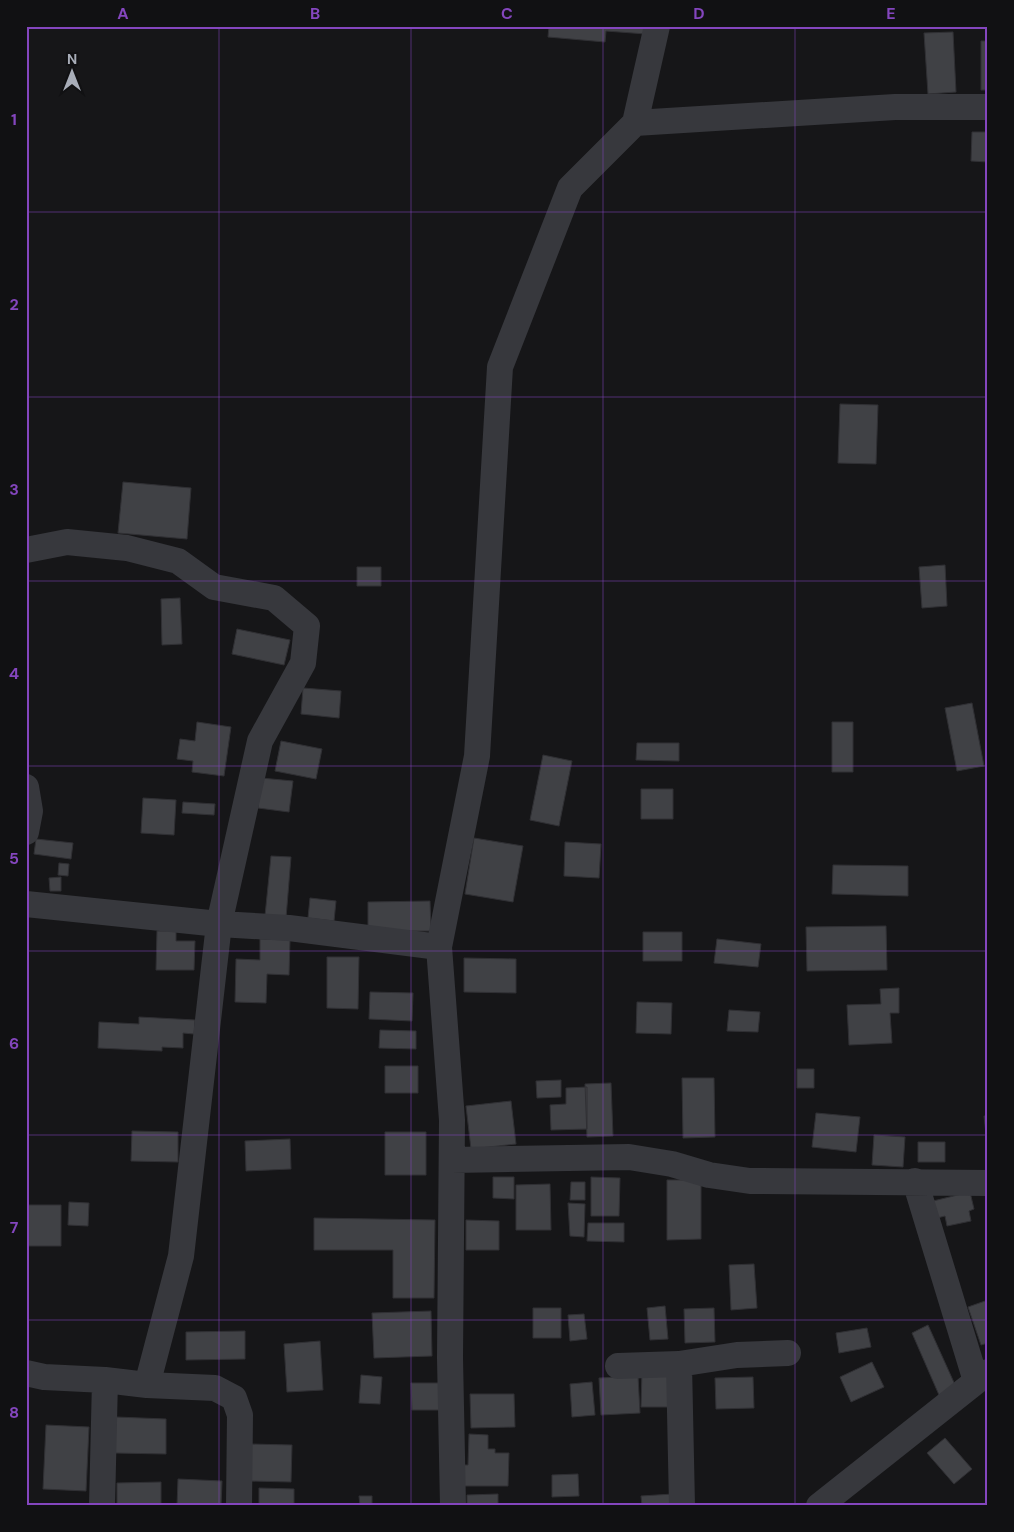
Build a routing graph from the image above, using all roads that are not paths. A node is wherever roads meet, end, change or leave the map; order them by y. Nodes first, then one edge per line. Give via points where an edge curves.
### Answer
1 (657, 26) edge
2 (988, 107) edge
3 (635, 123) junction
4 (26, 550) edge
5 (26, 787) edge
6 (26, 832) edge
7 (26, 904) edge
8 (219, 924) junction
9 (439, 947) junction
10 (452, 1160) junction
11 (915, 1182) junction
12 (988, 1183) edge
13 (788, 1354) dead end
14 (679, 1364) junction
15 (618, 1366) dead end
16 (26, 1373) edge
17 (982, 1376) edge
18 (105, 1380) junction
19 (147, 1385) junction
20 (102, 1506) edge
21 (239, 1506) edge
22 (453, 1506) edge
23 (682, 1506) edge
24 (819, 1506) edge

1 - 3 street
2 - 3 street via 894,107
3 - 9 street via 570,188 500,367 477,756
4 - 8 street via 67,542 127,548 178,561 214,587 274,598 307,626 303,663 260,742
5 - 6 street via 30,811
7 - 8 street
8 - 9 street via 289,928
8 - 19 street via 181,1256
9 - 10 street
10 - 11 street via 629,1157 750,1181
10 - 22 street via 450,1358
11 - 12 street
11 - 17 street
13 - 14 street via 737,1355
14 - 15 street
14 - 23 street
16 - 18 street
17 - 24 street
18 - 19 street
18 - 20 street
19 - 21 street via 215,1388 234,1398 240,1415

